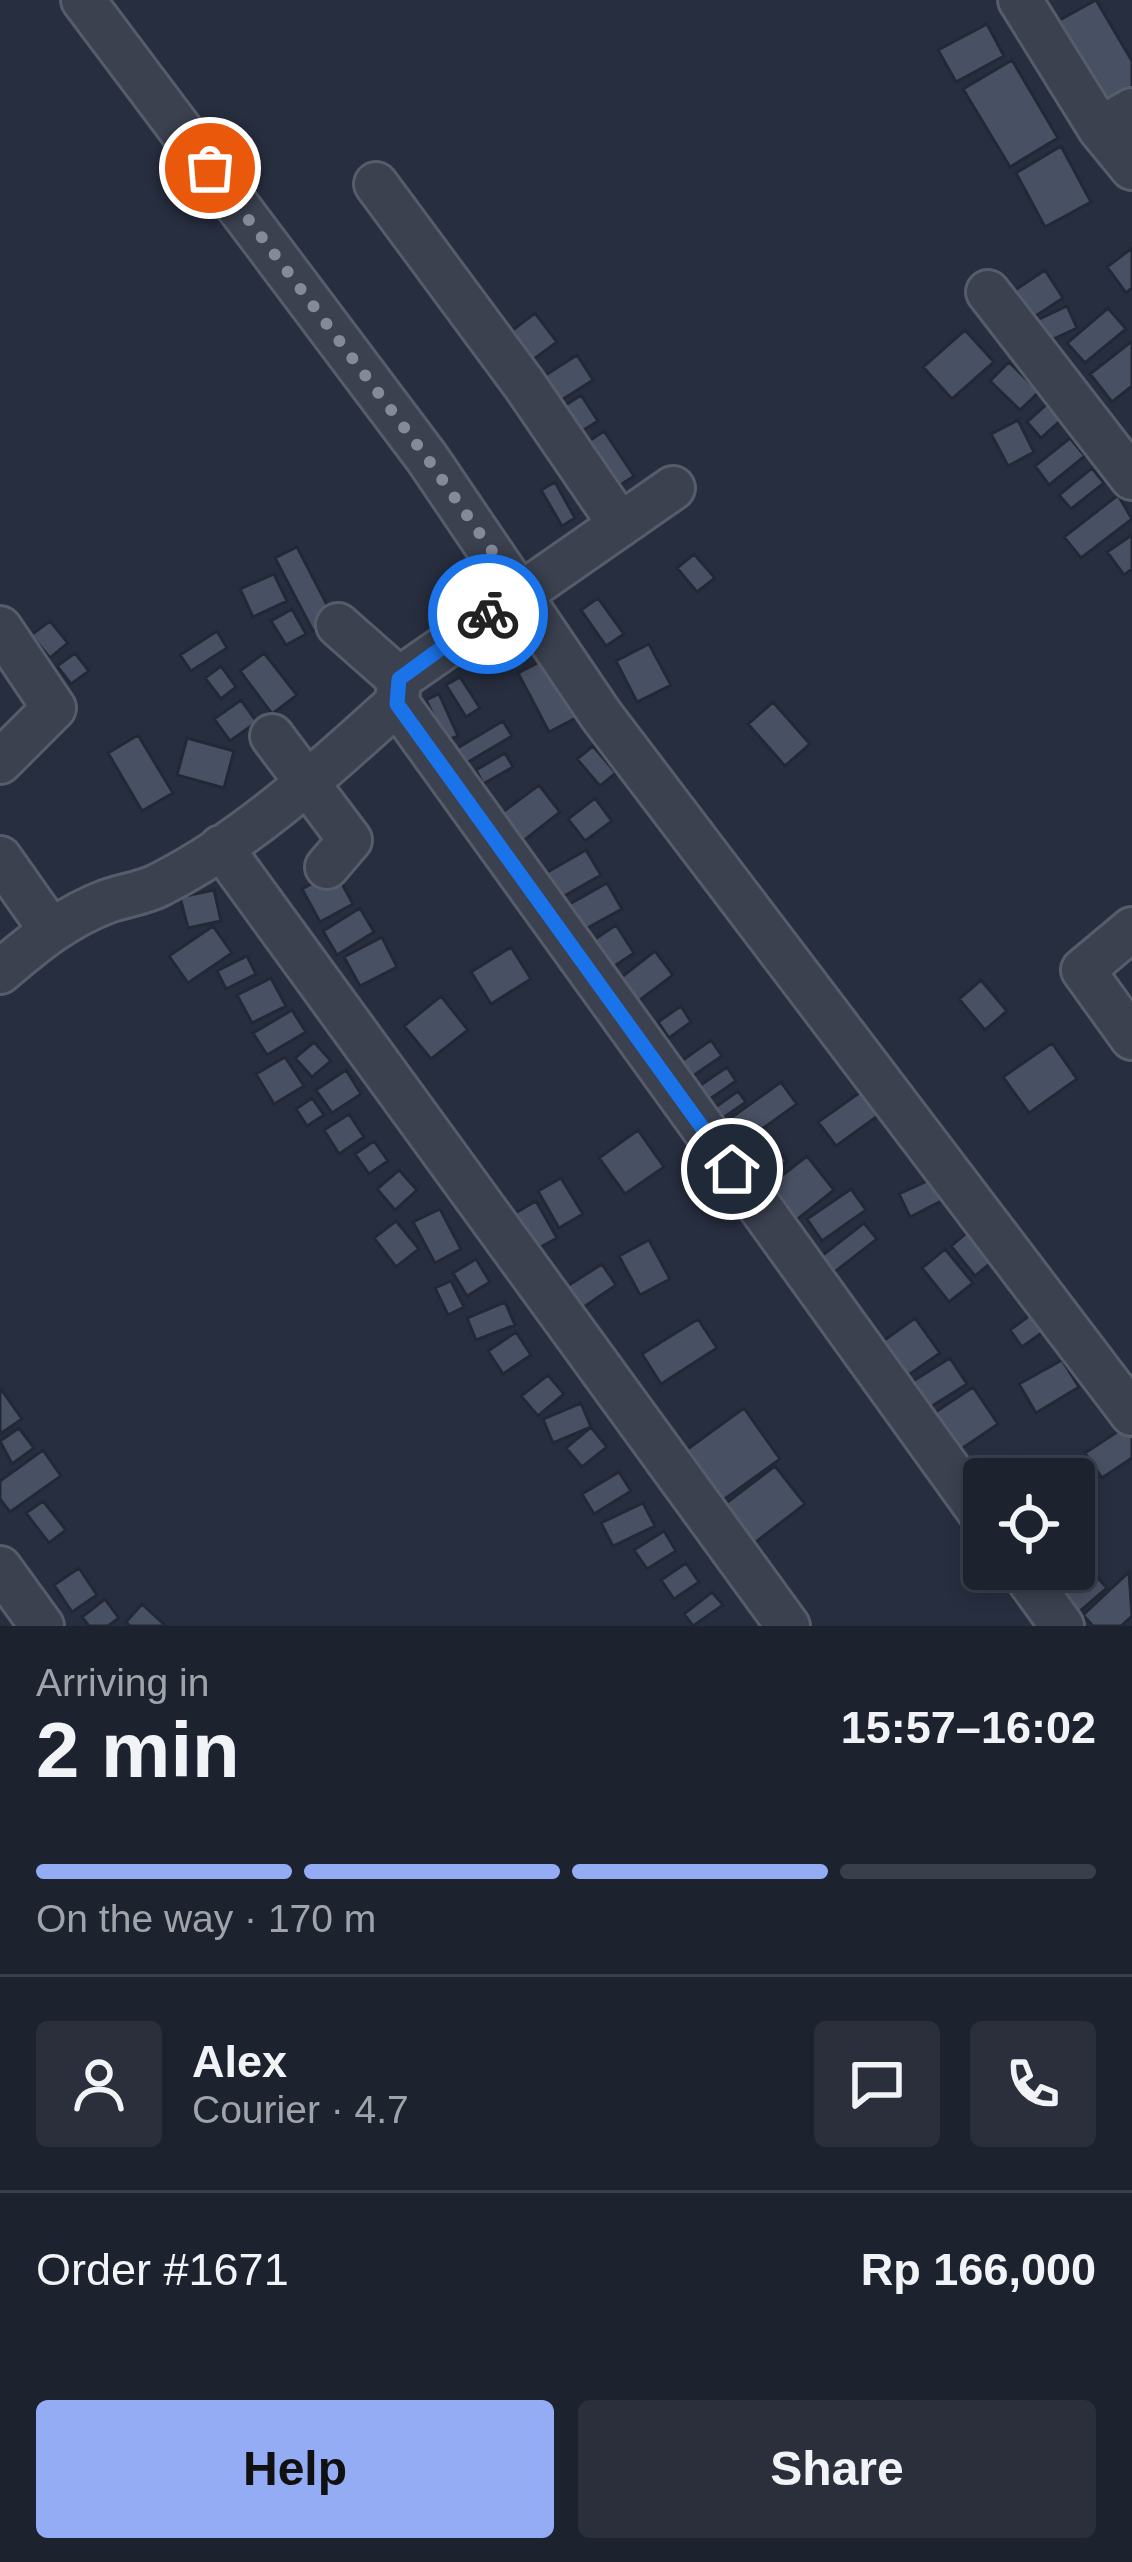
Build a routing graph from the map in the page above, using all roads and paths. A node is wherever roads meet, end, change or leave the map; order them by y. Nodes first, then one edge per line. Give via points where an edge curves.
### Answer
1 (83, 0) edge
2 (1020, 0) edge
3 (1116, 119) edge
4 (1132, 168) edge
5 (376, 184) dead end
6 (988, 292) dead end
7 (1132, 478) edge
8 (674, 488) dead end
9 (619, 523) junction
10 (520, 591) junction
11 (338, 625) dead end
12 (0, 628) edge
13 (398, 691) junction
14 (272, 736) dead end
15 (0, 761) edge
16 (307, 785) junction
17 (221, 847) junction
18 (0, 858) edge
19 (327, 867) dead end
20 (1132, 928) edge
21 (50, 929) junction
22 (0, 972) edge
23 (1132, 1038) edge
24 (1132, 1414) edge
25 (963, 1488) edge
26 (0, 1568) edge
27 (1036, 1590) edge
28 (42, 1626) edge
29 (788, 1626) edge
30 (1062, 1626) edge

1 - 10 street
2 - 3 street
3 - 4 street
5 - 9 street
6 - 7 street
8 - 9 street
9 - 10 street
10 - 13 street
10 - 24 street via 602,715
11 - 13 street
12 - 15 street via 54,708
13 - 16 street
13 - 25 street
14 - 16 street
16 - 17 street
16 - 19 street via 350,840
17 - 21 street via 158,886
17 - 29 street
18 - 21 street
20 - 23 street via 1083,970
21 - 22 street
26 - 28 street
27 - 30 street

